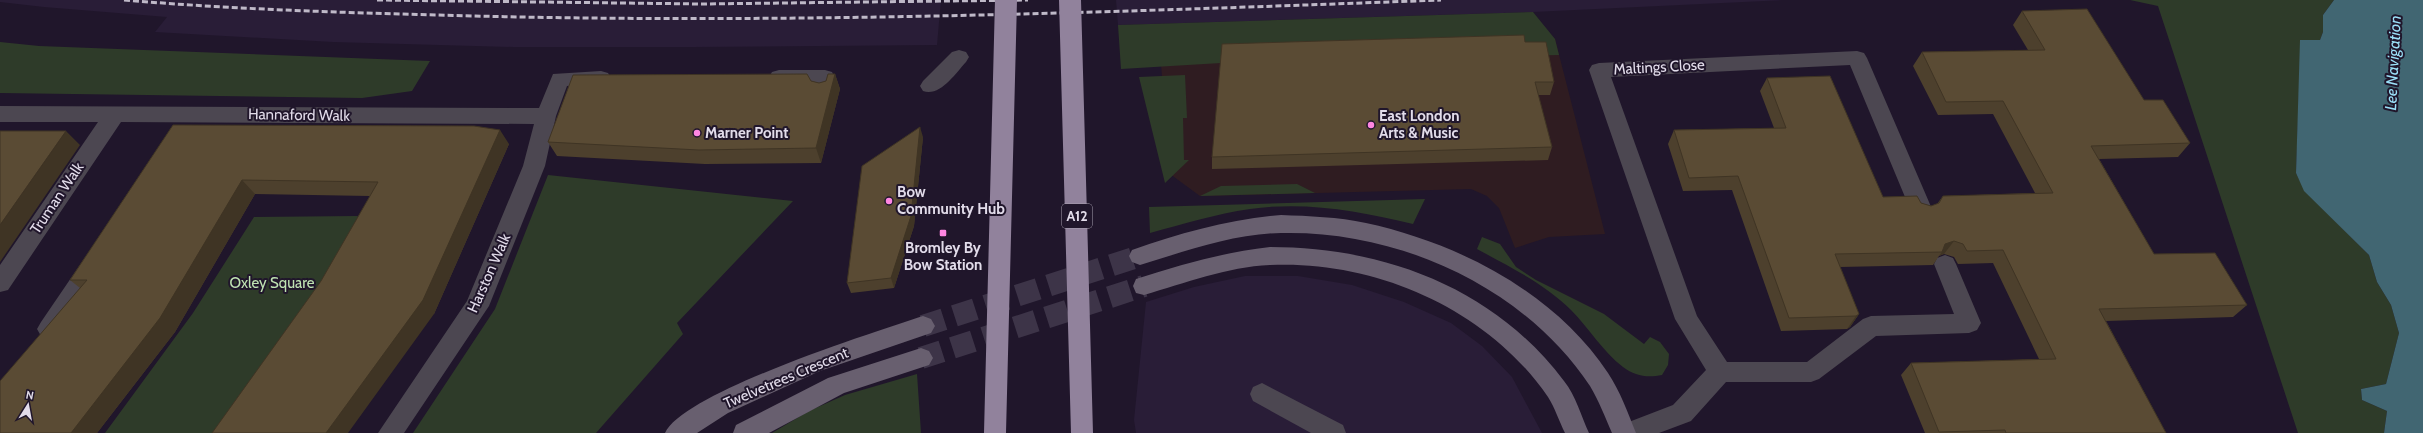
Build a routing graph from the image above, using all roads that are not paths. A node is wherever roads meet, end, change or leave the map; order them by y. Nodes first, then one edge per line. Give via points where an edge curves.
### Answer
1 (1006, 0) edge
2 (1070, 0) edge
3 (959, 57) dead end
4 (761, 77) edge
5 (618, 78) edge
6 (930, 86) dead end
7 (823, 89) edge
8 (0, 114) edge
9 (114, 114) junction
10 (190, 114) junction
11 (546, 116) junction
12 (177, 134) edge
13 (1921, 209) edge
14 (106, 244) edge
15 (1140, 256) tunnel mouth
16 (1944, 264) edge
17 (0, 283) edge
18 (1144, 286) tunnel mouth
19 (923, 326) tunnel mouth
20 (35, 346) edge
21 (921, 358) tunnel mouth
22 (1720, 372) junction
23 (1262, 394) dead end
24 (390, 433) edge
25 (677, 433) edge
26 (745, 433) edge
27 (995, 433) edge
28 (1082, 433) edge
29 (1334, 433) edge
30 (1577, 433) edge
31 (1624, 433) edge
32 (1630, 433) edge

1 - 27 highway, bridge
2 - 28 highway, A12, bridge
3 - 6 street
4 - 7 street via 825,77
5 - 11 street via 560,78
8 - 9 street, Hannaford Walk
9 - 10 street, Hannaford Walk
9 - 17 street, Truman Walk
10 - 11 street, Hannaford Walk
10 - 12 street
11 - 24 street, Harston Walk via 534,166 477,306
13 - 22 street, Maltings Close via 1857,58 1599,70 1687,319
14 - 20 street
15 - 31 street via 1222,232 1281,224 1338,227 1396,240 1454,260 1510,292 1561,333 1601,383
16 - 22 street via 1969,323 1871,326 1811,372
18 - 30 street via 1225,262 1271,256 1321,257 1372,266 1426,285 1482,318 1522,350 1556,390
19 - 25 street, Twelvetrees Crescent via 813,363 719,405
21 - 26 street, Twelvetrees Crescent via 837,386
22 - 32 street via 1682,413
23 - 29 street

